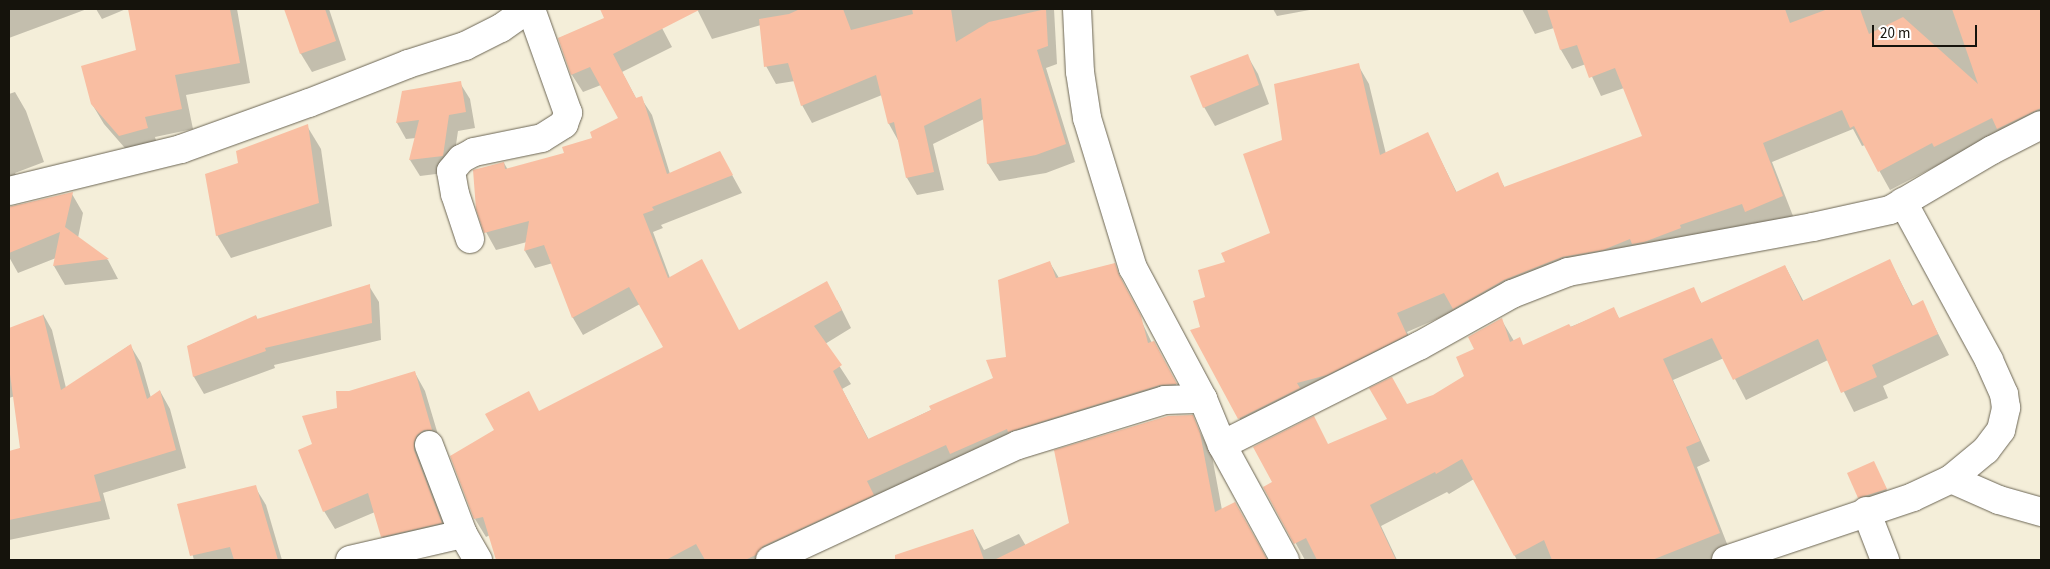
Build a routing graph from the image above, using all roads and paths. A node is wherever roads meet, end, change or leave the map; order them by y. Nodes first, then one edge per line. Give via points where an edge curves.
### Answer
1 (529, 9) edge
2 (1077, 9) edge
3 (2041, 125) edge
4 (9, 191) edge
5 (1903, 202) junction
6 (470, 239) dead end
7 (1203, 399) junction
8 (429, 445) dead end
9 (1222, 445) junction
10 (1951, 479) junction
11 (1866, 511) junction
12 (2041, 512) edge
13 (462, 534) junction
14 (350, 560) edge
15 (478, 560) edge
16 (770, 560) edge
17 (1285, 560) edge
18 (1726, 560) edge
19 (1885, 560) edge

1 - 4 street via 465,46 408,64 181,149
1 - 6 street via 568,113 564,124 542,138 474,152 461,159 451,171
2 - 7 street via 1080,72 1087,118 1133,268
3 - 5 street
5 - 9 street via 1890,210 1813,227 1568,272 1512,294 1419,346
5 - 10 street via 1989,360 2004,394 2006,408 2001,430 1986,450
7 - 9 street
7 - 16 street via 1165,400 1018,445
8 - 13 street
9 - 17 street
10 - 11 street via 1913,497
10 - 12 street via 1999,500
11 - 18 street
11 - 19 street
13 - 14 street
13 - 15 street

